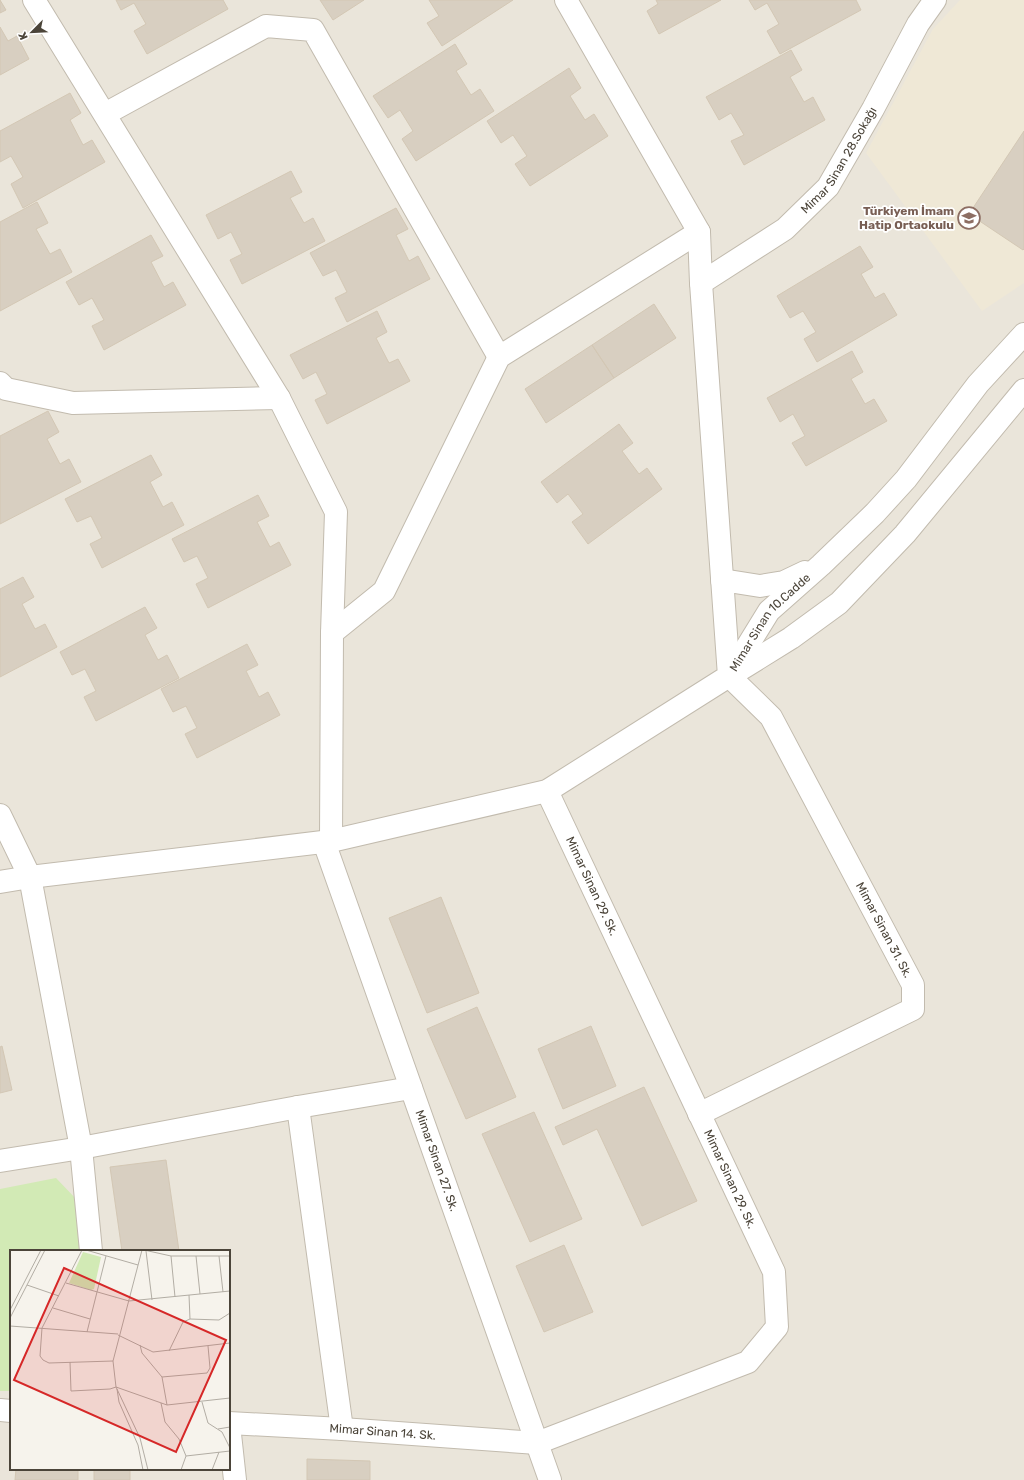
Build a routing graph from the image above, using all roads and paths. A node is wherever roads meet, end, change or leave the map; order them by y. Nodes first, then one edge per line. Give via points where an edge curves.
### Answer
1 (34, 0) edge
2 (566, 0) edge
3 (935, 0) edge
4 (105, 114) junction
5 (699, 232) junction
6 (701, 283) junction
7 (1024, 334) edge
8 (499, 357) junction
9 (0, 383) edge
10 (1024, 390) edge
11 (279, 398) junction
12 (821, 565) junction
13 (722, 580) junction
14 (332, 633) junction
15 (729, 676) junction
16 (547, 791) junction
17 (0, 815) edge
18 (328, 842) junction
19 (30, 877) junction
20 (0, 882) edge
21 (411, 1088) junction
22 (298, 1107) junction
23 (699, 1114) junction
24 (81, 1148) junction
25 (0, 1161) edge
26 (90, 1250) edge
27 (0, 1410) edge
28 (10, 1411) edge
29 (230, 1424) edge
30 (342, 1429) junction
31 (230, 1433) edge
32 (537, 1443) junction
33 (235, 1480) edge
34 (550, 1480) edge

1 - 4 street, Mimar Sinan 27. Sk.
2 - 5 street
3 - 6 street, Mimar Sinan 28.Sokağı via 918,24 828,187 785,228
4 - 8 street via 266,26 314,30
4 - 11 street, Mimar Sinan 27. Sk.
5 - 6 street
5 - 8 street
6 - 13 street
7 - 12 street, Mimar Sinan 10.Cadde via 978,384 906,479
8 - 14 street via 384,592
9 - 11 street via 6,389 73,403
10 - 15 street, Mimar Sinan 10.Cadde via 905,534 839,603 791,638
11 - 14 street, Mimar Sinan 27. Sk. via 336,512
12 - 13 street via 784,582 760,586
12 - 15 street, Mimar Sinan 10.Cadde via 769,612
13 - 15 street
14 - 18 street, Mimar Sinan 27. Sk.
15 - 16 street
15 - 23 street, Mimar Sinan 31. Sk. via 771,717 914,986 913,1008
16 - 18 street
16 - 23 street, Mimar Sinan 29. Sk.
17 - 19 street
18 - 19 street
18 - 21 street, Mimar Sinan 27. Sk.
19 - 20 street
19 - 24 street
21 - 22 street
21 - 32 street, Mimar Sinan 27. Sk.
22 - 24 street
22 - 30 street
23 - 32 street, Mimar Sinan 29. Sk. via 774,1272 777,1327 748,1362
24 - 25 street
24 - 26 street
27 - 28 street
29 - 30 street, Mimar Sinan 14. Sk.
30 - 32 street, Mimar Sinan 14. Sk.
31 - 33 street
32 - 34 street, Mimar Sinan 27. Sk.

